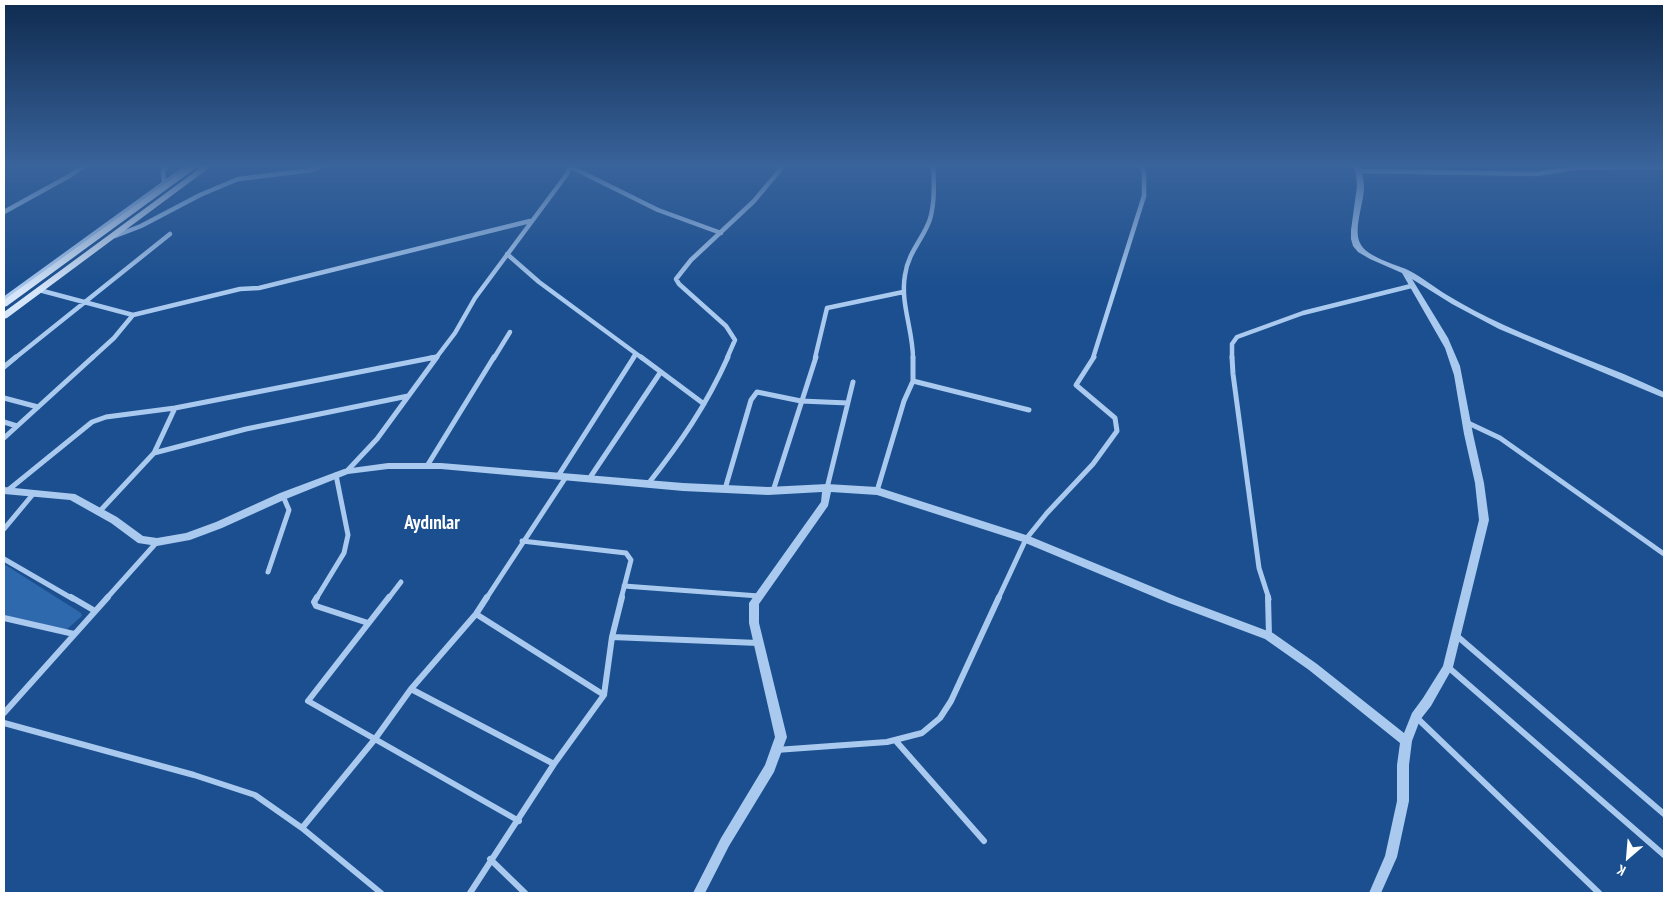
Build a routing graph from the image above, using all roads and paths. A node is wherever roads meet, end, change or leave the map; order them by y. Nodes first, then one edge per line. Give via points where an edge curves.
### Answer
1 (132, 207) edge
2 (134, 207) edge
3 (152, 207) edge
4 (178, 207) edge
5 (541, 207) edge
6 (652, 207) edge
7 (747, 207) edge
8 (931, 207) edge
9 (1141, 207) edge
10 (1359, 207) edge
11 (530, 221) junction
12 (721, 233) junction
13 (170, 234) dead end
14 (110, 238) junction
15 (507, 254) junction
16 (1404, 272) junction
17 (1411, 286) junction
18 (38, 290) junction
19 (903, 292) junction
20 (4, 299) edge
21 (4, 304) edge
22 (84, 304) junction
23 (133, 315) junction
24 (4, 316) edge
25 (510, 332) dead end
26 (634, 355) junction
27 (437, 357) junction
28 (4, 367) edge
29 (660, 373) junction
30 (913, 381) junction
31 (853, 382) dead end
32 (1664, 395) edge
33 (408, 396) junction
34 (4, 398) edge
35 (801, 400) junction
36 (848, 403) junction
37 (704, 404) junction
38 (38, 407) junction
39 (175, 408) junction
40 (1029, 410) dead end
41 (4, 422) edge
42 (1466, 422) junction
43 (18, 426) junction
44 (4, 438) edge
45 (154, 452) junction
46 (427, 466) junction
47 (346, 471) junction
48 (336, 475) junction
49 (562, 477) junction
50 (589, 479) junction
51 (648, 485) junction
52 (827, 488) junction
53 (725, 489) junction
54 (5, 491) edge
55 (773, 491) junction
56 (877, 492) junction
57 (34, 493) junction
58 (282, 496) junction
59 (99, 512) junction
60 (4, 529) edge
61 (1026, 539) junction
62 (522, 541) junction
63 (157, 542) junction
64 (1664, 554) edge
65 (4, 559) edge
66 (268, 572) dead end
67 (401, 582) dead end
68 (624, 586) junction
69 (759, 596) junction
70 (95, 611) junction
71 (476, 614) junction
72 (4, 618) edge
73 (368, 623) junction
74 (74, 634) junction
75 (1270, 636) junction
76 (1457, 636) junction
77 (612, 637) junction
78 (759, 643) junction
79 (1448, 667) junction
80 (411, 689) junction
81 (604, 695) junction
82 (4, 713) edge
83 (1416, 717) junction
84 (4, 723) edge
85 (375, 739) junction
86 (895, 740) junction
87 (1406, 741) junction
88 (776, 750) junction
89 (554, 764) junction
90 (1664, 814) edge
91 (519, 821) junction
92 (302, 828) junction
93 (984, 841) dead end
94 (1664, 855) edge
95 (490, 859) junction
96 (381, 893) edge
97 (470, 893) edge
98 (525, 893) edge
99 (699, 893) edge
100 (1375, 893) edge
101 (1599, 893) edge

1 - 20 street
2 - 21 main road
3 - 14 main road
4 - 14 street
5 - 11 street
6 - 12 street
7 - 12 street
8 - 19 street via 930,218 911,253
9 - 61 street via 1098,340 1097,355 1076,385 1115,418 1117,431 1094,464
10 - 16 street via 1354,235 1357,246 1368,255
11 - 15 street
11 - 23 street via 259,288 240,289
12 - 37 street via 684,266 676,279 726,326 735,340
13 - 22 street
14 - 18 main road
15 - 26 street
15 - 27 street
16 - 17 street
16 - 32 street via 1478,315 1538,344
17 - 42 street via 1449,347
17 - 75 street via 1303,313 1237,336 1232,344 1233,374 1259,568 1270,602
18 - 22 street
18 - 24 main road
19 - 30 street via 913,349
19 - 35 street via 827,308 821,344
22 - 23 street
22 - 28 street
23 - 38 street via 114,338
25 - 46 street
26 - 29 street
26 - 49 street
27 - 33 street
27 - 39 street
29 - 37 street
29 - 50 street
30 - 40 street
30 - 56 street
31 - 36 street
33 - 45 street via 246,429
33 - 47 street via 377,439
34 - 38 street
35 - 36 street
35 - 53 street via 757,392 751,400
35 - 55 street
36 - 52 street
37 - 51 street via 686,435
38 - 43 street
39 - 45 street
39 - 54 street via 106,417 92,422
41 - 43 street
42 - 64 street via 1500,438
42 - 76 street via 1484,503 1484,520
43 - 44 street
45 - 59 street
46 - 47 street
46 - 49 street
47 - 48 street
48 - 58 street
48 - 73 street via 348,534 344,553 314,602 316,606
49 - 50 street
49 - 62 street
50 - 51 street
51 - 53 street
52 - 55 street
52 - 56 street
52 - 69 street via 826,503
53 - 55 street
54 - 57 street
56 - 61 street
57 - 59 street via 72,497
57 - 60 street
58 - 63 street via 219,525
58 - 66 street via 289,510
59 - 63 street via 141,540
61 - 75 street
61 - 86 street via 940,718 922,733
62 - 68 street via 626,553 631,560
62 - 71 street
63 - 70 street
65 - 70 street
67 - 73 street
68 - 69 street
68 - 77 street
69 - 78 street via 754,603
70 - 74 street
71 - 80 street
71 - 81 street
72 - 74 street
73 - 85 street via 308,701
74 - 82 street
75 - 87 street
76 - 79 street
76 - 90 street
77 - 78 street
77 - 81 street
78 - 88 street via 781,737
79 - 83 street
79 - 94 street
80 - 85 street
80 - 89 street
81 - 89 street
83 - 87 street
83 - 101 street
84 - 92 street via 255,795
85 - 91 street
85 - 92 street
86 - 88 street
86 - 93 street
87 - 100 street via 1403,801 1391,857
88 - 99 street via 770,768 725,842
89 - 91 street
91 - 95 street
92 - 96 street
95 - 97 street
95 - 98 street

